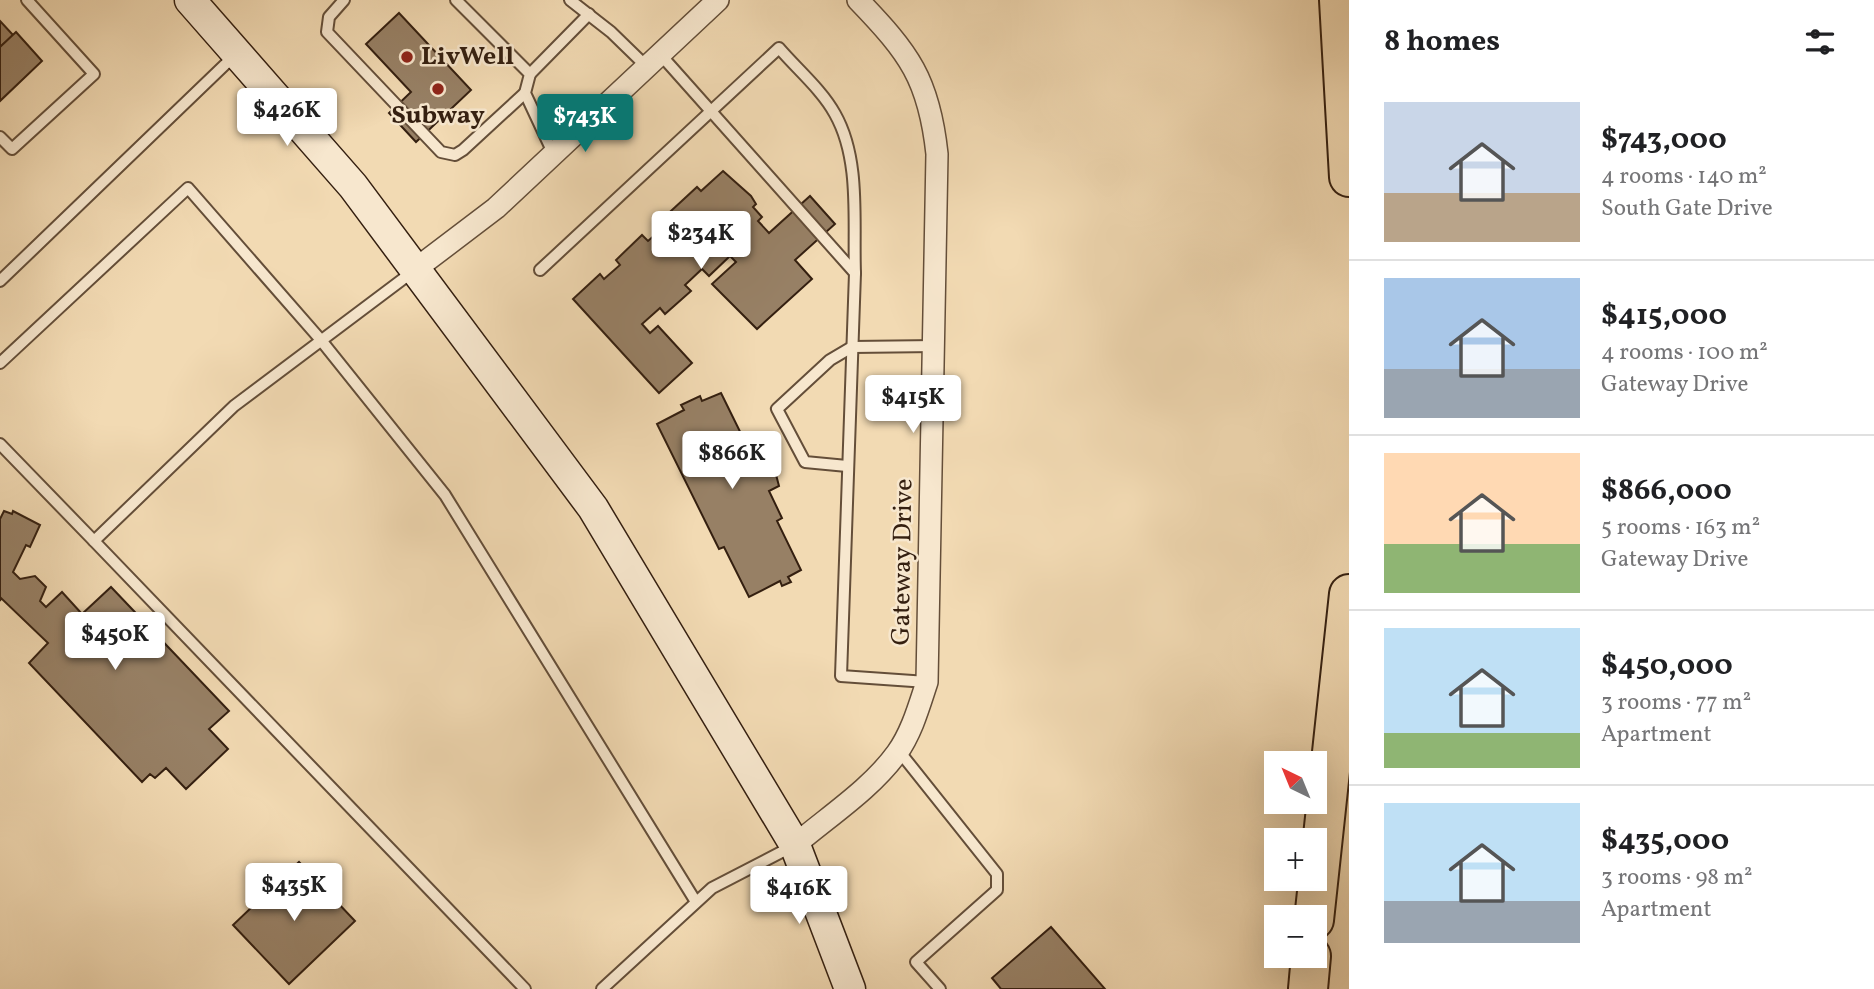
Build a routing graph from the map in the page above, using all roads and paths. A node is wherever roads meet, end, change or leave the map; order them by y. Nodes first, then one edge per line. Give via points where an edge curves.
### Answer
1 (27, 0) edge
2 (190, 0) edge
3 (344, 0) edge
4 (456, 0) edge
5 (718, 0) edge
6 (858, 0) edge
7 (1339, 0) edge
8 (576, 2) edge
9 (589, 14) junction
10 (238, 52) junction
11 (654, 61) junction
12 (530, 74) junction
13 (525, 93) junction
14 (709, 111) junction
15 (0, 137) edge
16 (554, 155) junction
17 (1349, 177) edge
18 (417, 268) junction
19 (541, 270) dead end
20 (855, 273) junction
21 (0, 281) edge
22 (320, 339) junction
23 (936, 346) junction
24 (852, 347) junction
25 (0, 363) edge
26 (0, 444) edge
27 (848, 466) junction
28 (94, 541) junction
29 (1349, 593) edge
30 (927, 682) junction
31 (898, 751) junction
32 (795, 845) junction
33 (696, 902) junction
34 (1316, 905) edge
35 (1310, 968) edge
36 (524, 989) edge
37 (602, 989) edge
38 (850, 989) edge
39 (940, 989) edge
40 (1308, 989) edge

1 - 15 lane via 94,74 12,149
2 - 10 street
3 - 13 lane via 329,17 327,32 441,152 448,155 463,150
4 - 12 lane
5 - 11 street
6 - 23 street, Gateway Drive via 908,54 934,121
7 - 17 highway
8 - 9 lane
9 - 11 lane
9 - 12 lane
10 - 18 street
10 - 21 lane
11 - 14 lane
11 - 16 street
12 - 13 lane
13 - 16 lane
14 - 19 lane
14 - 20 lane
14 - 20 lane via 779,48 834,112 846,138
16 - 18 street via 496,208
18 - 22 lane
18 - 32 street via 593,508
20 - 24 lane
22 - 25 lane via 188,188
22 - 28 lane via 234,406
22 - 33 lane via 445,495
23 - 24 lane
23 - 30 street, Gateway Drive
24 - 27 lane
24 - 27 lane via 830,360 777,409 805,462
26 - 28 lane
27 - 30 lane via 841,676
28 - 36 lane
29 - 34 highway
30 - 31 street, Gateway Drive
31 - 32 street, Gateway Drive via 884,769
31 - 39 lane via 998,874 997,890 916,962
32 - 33 lane via 712,888
32 - 38 street
33 - 37 lane
35 - 40 highway

